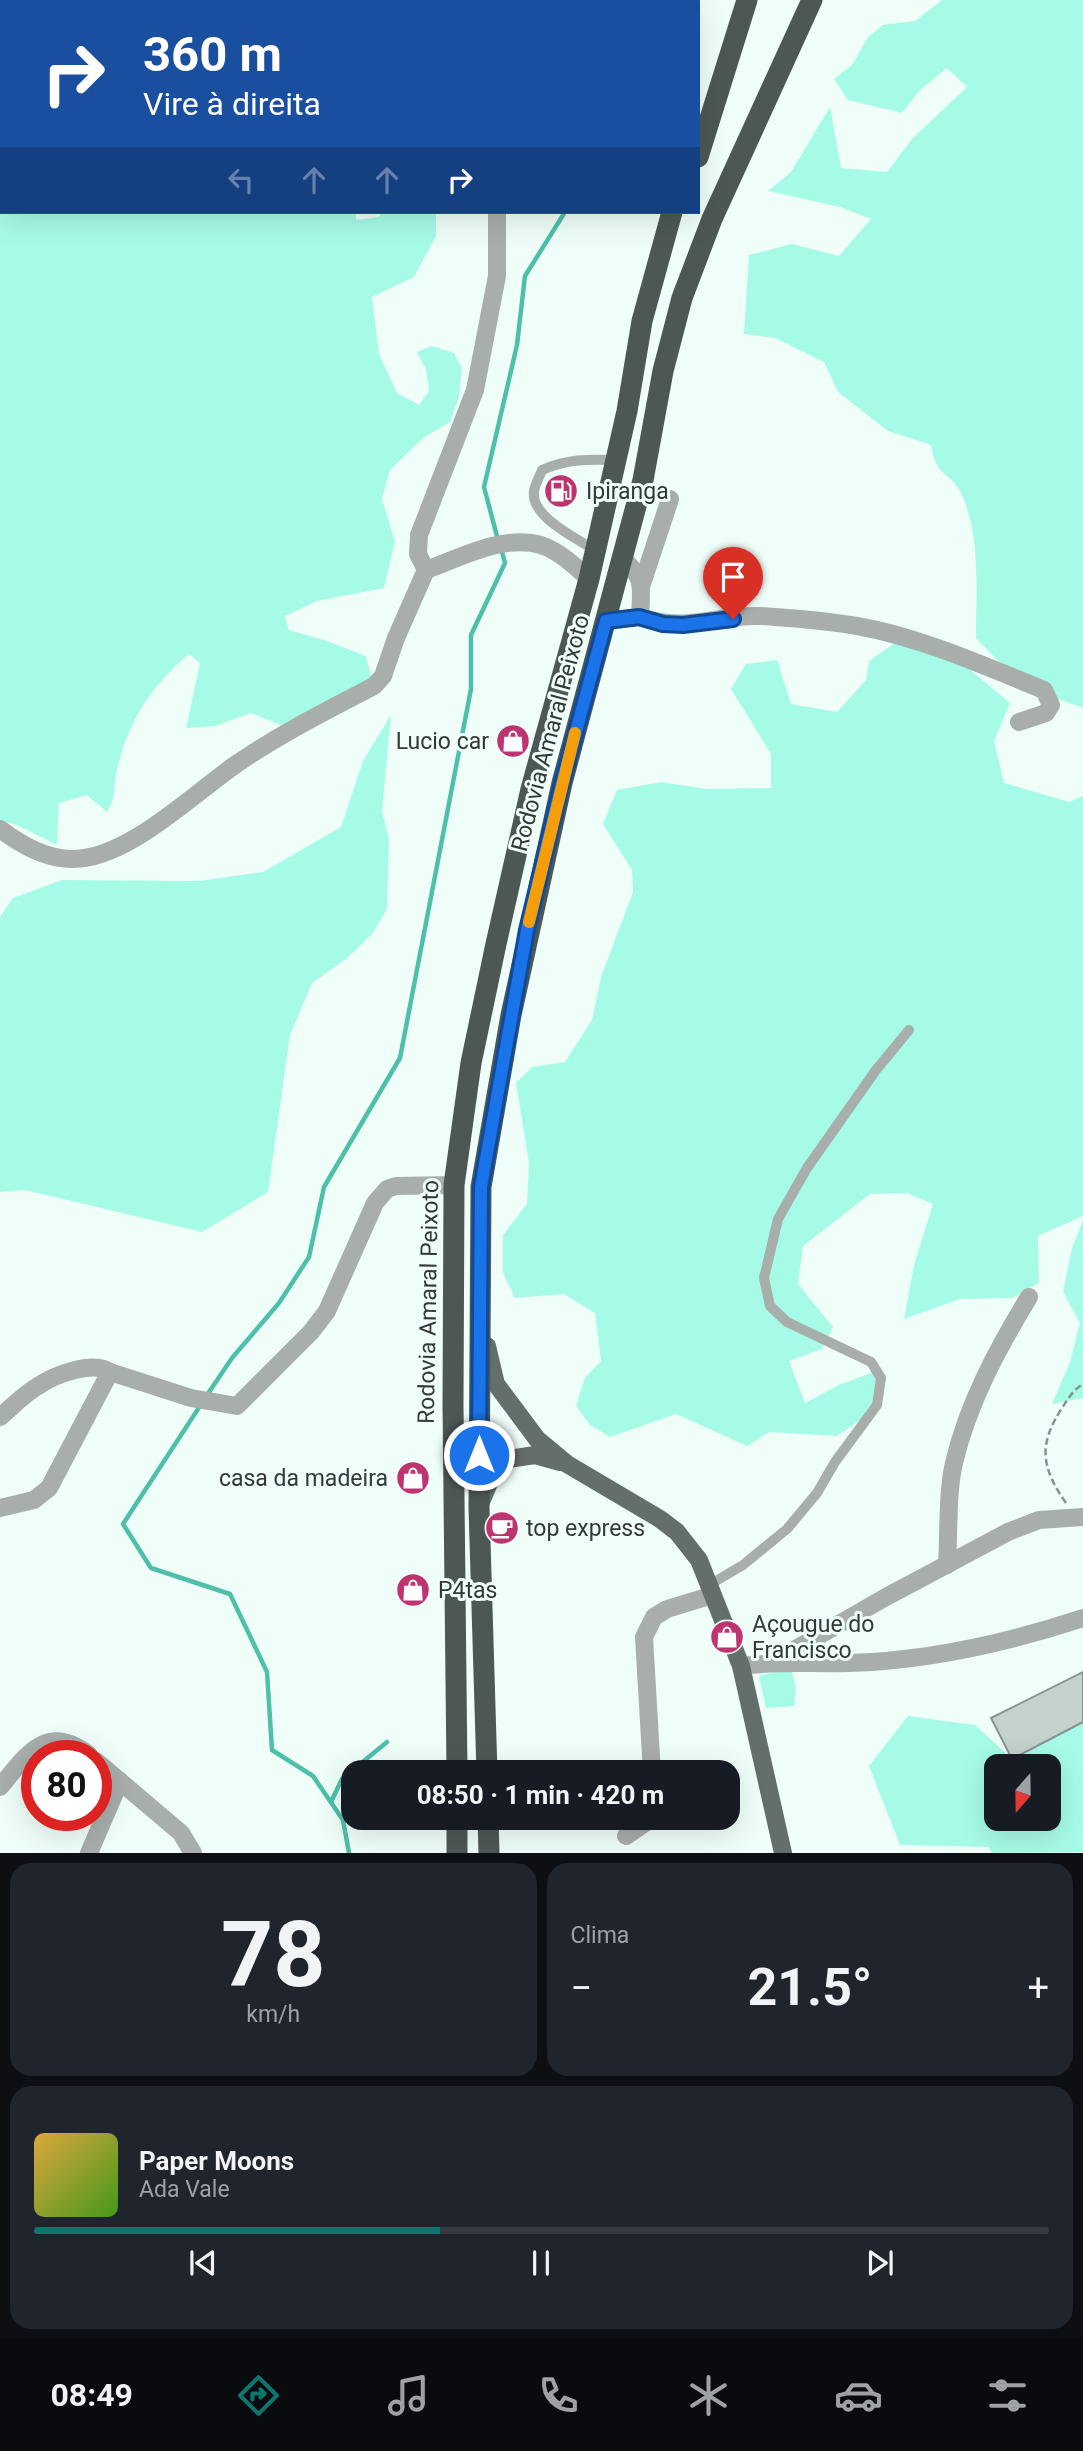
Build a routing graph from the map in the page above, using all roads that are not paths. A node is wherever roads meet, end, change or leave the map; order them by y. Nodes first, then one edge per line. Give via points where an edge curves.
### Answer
1 (733, 0) edge
2 (747, 0) edge
3 (797, 0) edge
4 (812, 0) edge
5 (700, 113) edge
6 (700, 151) edge
7 (497, 214) edge
8 (671, 214) edge
9 (712, 219) junction
10 (616, 460) junction
11 (670, 499) dead end
12 (596, 551) junction
13 (622, 559) junction
14 (426, 570) junction
15 (589, 579) junction
16 (642, 584) junction
17 (639, 617) junction
18 (606, 621) junction
19 (1019, 722) dead end
20 (0, 829) edge
21 (909, 1030) dead end
22 (454, 1185) junction
23 (480, 1269) junction
24 (1030, 1297) dead end
25 (110, 1372) junction
26 (0, 1418) edge
27 (567, 1464) junction
28 (0, 1508) edge
29 (479, 1508) junction
30 (1079, 1517) edge
31 (947, 1564) junction
32 (711, 1590) junction
33 (1083, 1618) edge
34 (773, 1662) junction
35 (741, 1666) junction
36 (457, 1760) edge
37 (487, 1760) edge
38 (651, 1760) edge
39 (21, 1762) edge
40 (112, 1774) edge
41 (120, 1781) junction
42 (0, 1787) edge
43 (457, 1830) edge
44 (488, 1830) edge
45 (635, 1830) edge
46 (626, 1836) dead end
47 (89, 1853) edge
48 (192, 1853) edge
49 (457, 1853) edge
50 (489, 1853) edge
51 (783, 1853) edge

1 - 5 highway
2 - 6 highway
3 - 9 highway via 719,169
4 - 9 highway, Rodovia Amaral Peixoto
7 - 14 street via 497,276 475,390 419,535 418,555
8 - 10 highway, Rodovia Amaral Peixoto via 642,321
9 - 13 highway, Rodovia Amaral Peixoto via 682,298
10 - 12 highway, Rodovia Amaral Peixoto
10 - 12 lane via 558,463 542,470 534,492 544,517
11 - 16 street
12 - 15 highway, Rodovia Amaral Peixoto
13 - 16 street via 635,569
13 - 18 highway, Rodovia Amaral Peixoto
14 - 15 street via 514,543 542,545
14 - 20 street via 383,676 374,686 237,764 151,828 102,855 72,860 45,855
15 - 22 highway, Rodovia Amaral Peixoto via 531,789 496,944 471,1063
16 - 17 street
17 - 18 street
17 - 19 street via 683,625 758,616 886,633 1044,690 1051,705 1046,713
18 - 23 highway, Rodovia Amaral Peixoto via 562,783 513,1003 481,1187
21 - 32 lane via 807,1168 778,1219 764,1278 770,1306 787,1322 871,1362 881,1378 877,1405 787,1529
22 - 25 street via 408,1184 387,1189 375,1203 327,1311 241,1404 191,1398
22 - 36 highway, Rodovia Amaral Peixoto
23 - 27 main road via 488,1359 496,1384 537,1439
23 - 29 highway, Rodovia Amaral Peixoto
24 - 31 street via 998,1348 954,1464
25 - 26 street via 92,1367 52,1379
25 - 28 street via 49,1488 34,1500
27 - 29 main road via 535,1455 508,1458 491,1478
27 - 32 main road via 677,1532 699,1560
29 - 37 highway, Rodovia Amaral Peixoto
30 - 31 street via 1038,1520
31 - 34 street
32 - 35 main road
32 - 38 street via 653,1617 644,1637
33 - 34 street via 943,1654 848,1663
34 - 35 street
35 - 51 main road
39 - 42 street
40 - 41 street
41 - 47 street
41 - 48 street via 181,1833
43 - 49 highway
44 - 50 highway
45 - 46 street

